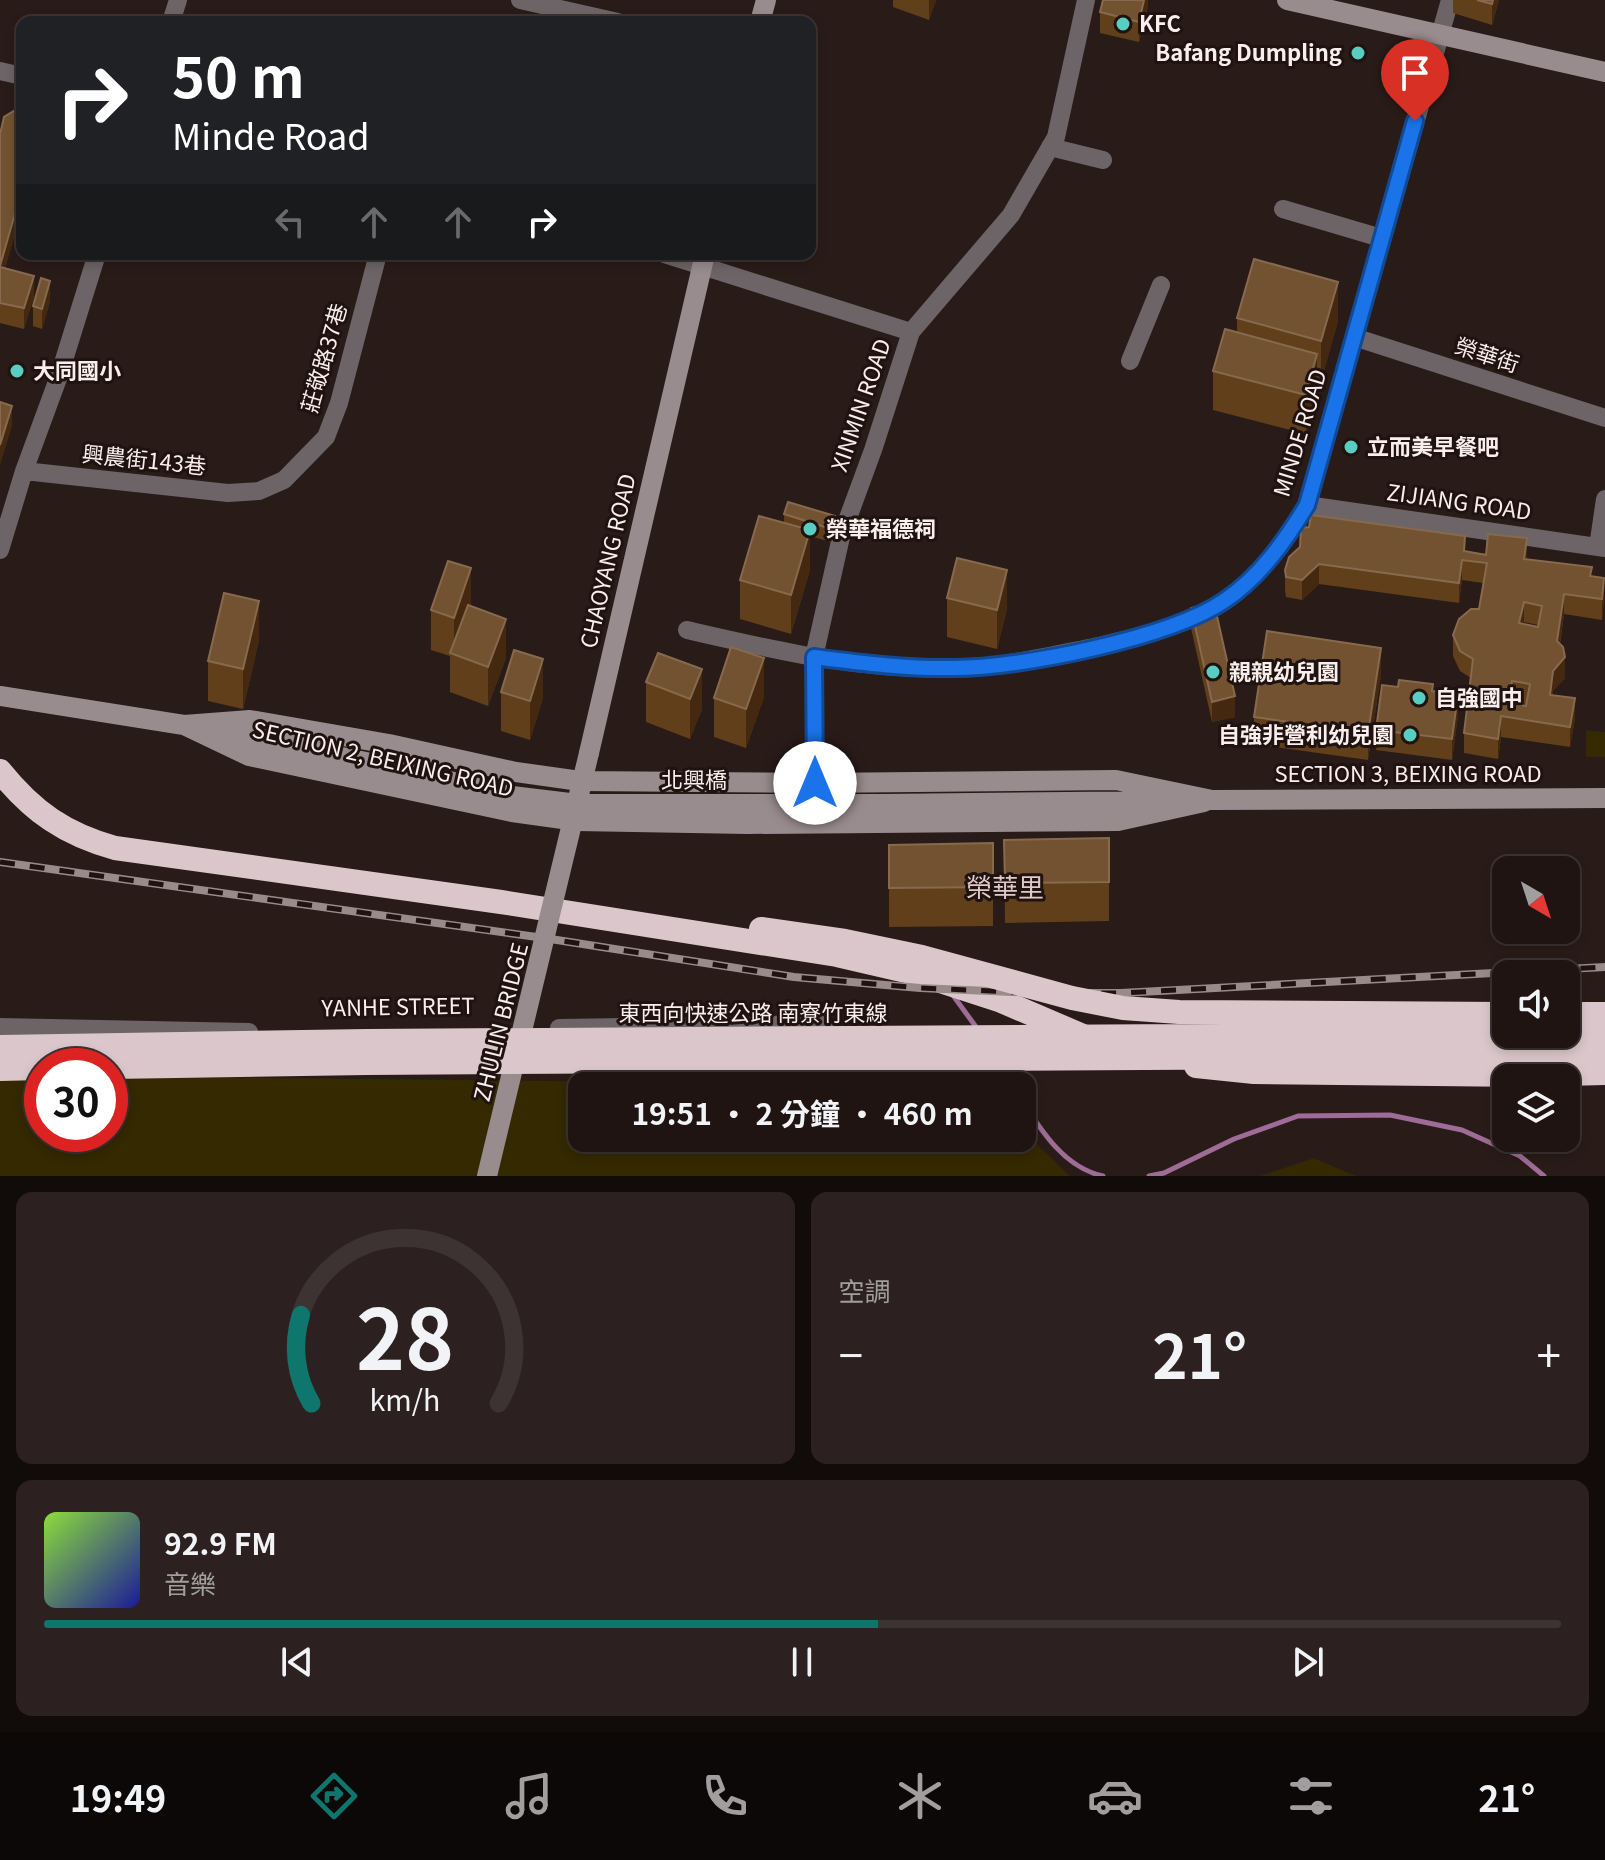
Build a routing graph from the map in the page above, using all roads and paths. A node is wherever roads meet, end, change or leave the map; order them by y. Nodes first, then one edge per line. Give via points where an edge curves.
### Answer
1 (520, 0) edge
2 (1086, 0) edge
3 (1287, 0) edge
4 (1450, 0) edge
5 (591, 16) edge
6 (1441, 34) junction
7 (1605, 72) edge
8 (1050, 147) junction
9 (1103, 160) dead end
10 (1283, 209) dead end
11 (1381, 238) junction
12 (95, 260) edge
13 (376, 260) edge
14 (704, 260) edge
15 (707, 260) edge
16 (1161, 285) dead end
17 (911, 332) junction
18 (1354, 337) junction
19 (1130, 361) dead end
20 (1605, 418) edge
21 (24, 471) junction
22 (259, 491) joint
23 (1605, 499) edge
24 (1307, 505) junction
25 (1601, 547) edge
26 (0, 550) edge
27 (687, 630) dead end
28 (814, 657) junction
29 (0, 696) edge
30 (184, 725) junction
31 (0, 751) edge
32 (0, 771) edge
33 (580, 781) joint
34 (815, 783) junction
35 (1605, 798) edge
36 (1212, 800) junction
37 (578, 813) junction
38 (814, 823) junction
39 (560, 880) joint
40 (502, 896) junction
41 (1492, 1014) edge
42 (1580, 1014) edge
43 (1605, 1014) edge
44 (0, 1027) edge
45 (1492, 1034) edge
46 (1580, 1034) edge
47 (1605, 1034) edge
48 (0, 1047) edge
49 (1605, 1055) edge
50 (128, 1067) edge
51 (24, 1068) edge
52 (0, 1069) edge
53 (849, 1072) edge
54 (1605, 1073) edge
55 (487, 1176) edge

1 - 5 street
2 - 8 street, XINMIN ROAD
3 - 6 street
4 - 6 street, MINDE ROAD
6 - 7 street
6 - 11 street, MINDE ROAD
8 - 9 street
8 - 17 street, XINMIN ROAD via 1011,215
10 - 11 street
11 - 18 street, MINDE ROAD
12 - 21 street
13 - 22 street, 莊敬路37巷 via 326,437 284,480
14 - 37 street, CHAOYANG ROAD, bridge
15 - 17 street
16 - 19 street
17 - 28 street, XINMIN ROAD via 841,537
18 - 20 street, 榮華街
18 - 24 street, MINDE ROAD
21 - 22 street, 興農街143巷 via 228,493
21 - 26 street
23 - 25 street
24 - 25 street, ZIJIANG ROAD
24 - 28 street, MINDE ROAD via 1286,540 1224,601 1178,623 1120,641 1039,659 957,668
27 - 28 street, MINDE ROAD
28 - 34 street, XINMIN ROAD
29 - 30 street, SECTION 2, BEIXING ROAD
30 - 33 street, SECTION 2, BEIXING ROAD via 250,720
30 - 37 street, 北興橋 via 395,768
30 - 37 street, SECTION 2, BEIXING ROAD via 249,756 512,812
31 - 40 highway via 44,800 91,827
32 - 40 highway via 60,827 115,848
33 - 34 street, SECTION 3, BEIXING ROAD
34 - 36 street, SECTION 3, BEIXING ROAD via 1116,780
34 - 38 street, XINMIN ROAD
35 - 36 street, SECTION 3, BEIXING ROAD
36 - 37 street, 北興橋, bridge
36 - 38 street, SECTION 3, BEIXING ROAD via 1118,821
37 - 38 street, SECTION 3, BEIXING ROAD
37 - 39 street, CHAOYANG ROAD, bridge
39 - 55 street, ZHULIN BRIDGE, bridge
40 - 41 highway, bridge via 845,941 1123,1008
40 - 54 highway, bridge via 919,974 1122,1050 1181,1064 1254,1072
42 - 43 highway
44 - 53 street, YANHE STREET via 294,1032 822,1024 845,1053
45 - 48 highway, 東西向快速公路 南寮竹東線, bridge
46 - 47 highway
49 - 50 highway, bridge
51 - 52 highway

